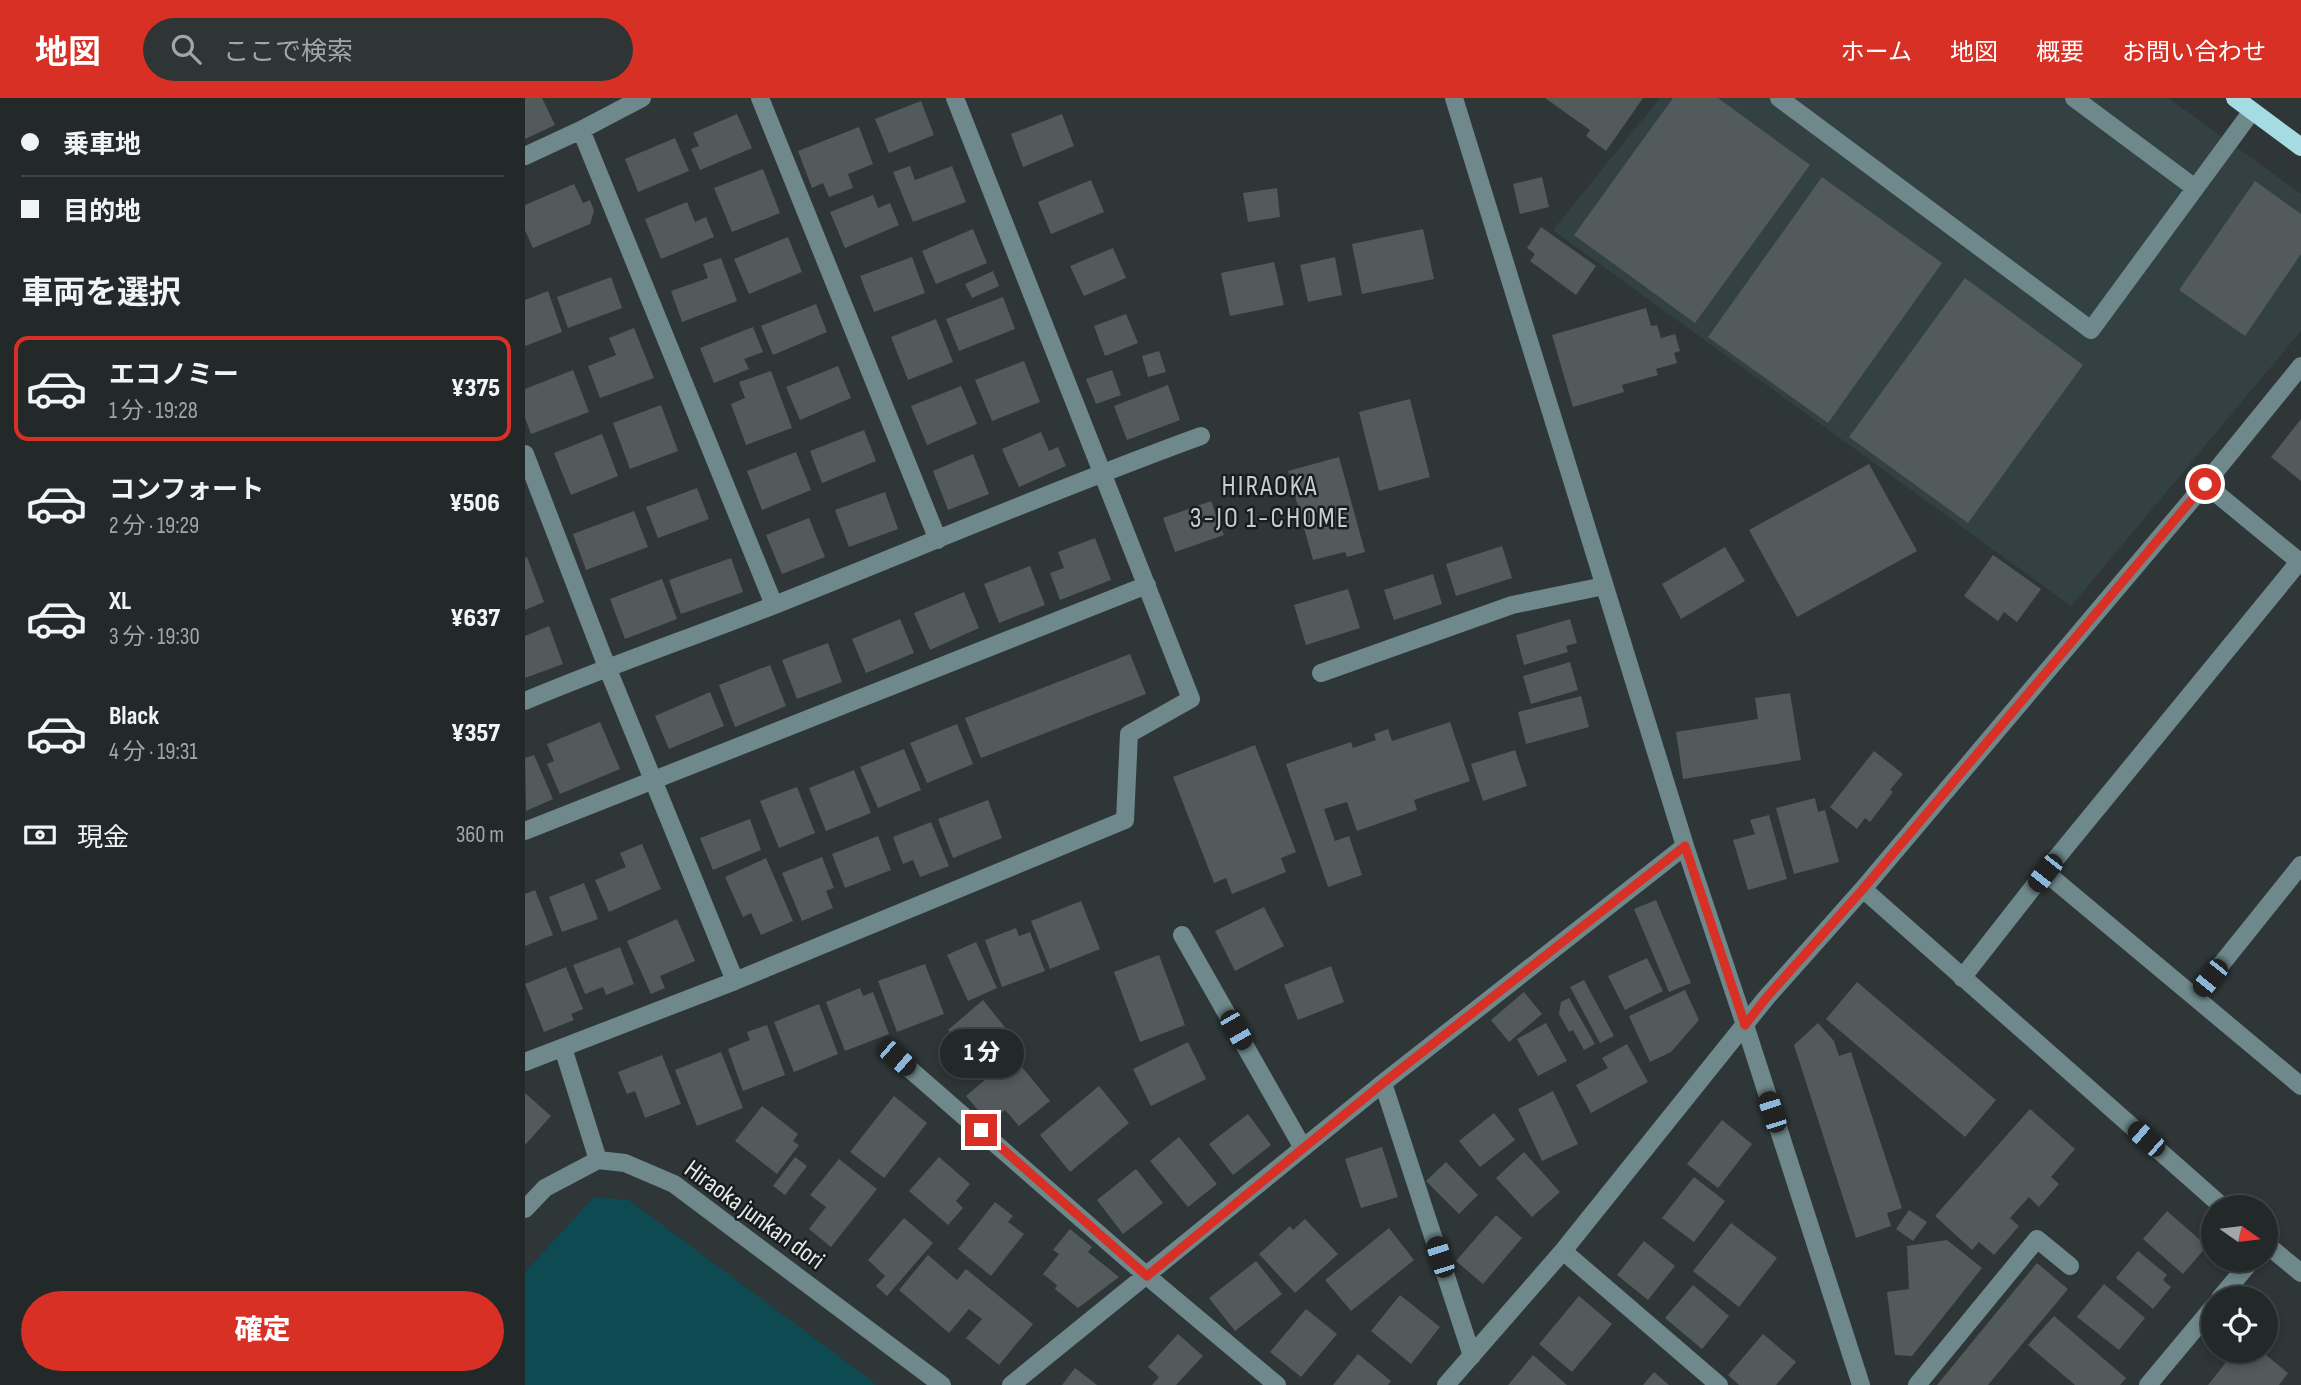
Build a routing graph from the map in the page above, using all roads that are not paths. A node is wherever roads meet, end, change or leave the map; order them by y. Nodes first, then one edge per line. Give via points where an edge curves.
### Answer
1 (642, 98) edge
2 (760, 98) edge
3 (955, 98) edge
4 (1454, 98) edge
5 (1779, 98) edge
6 (2074, 98) edge
7 (2235, 98) edge
8 (2257, 104) edge
9 (581, 130) junction
10 (2301, 147) edge
11 (525, 156) edge
12 (2195, 188) junction
13 (2301, 366) edge
14 (1201, 436) dead end
15 (525, 454) edge
16 (1103, 472) junction
17 (2205, 484) junction
18 (938, 540) junction
19 (2300, 562) edge
20 (1147, 585) junction
21 (1604, 586) junction
22 (774, 605) junction
23 (607, 667) junction
24 (1321, 673) dead end
25 (525, 701) edge
26 (653, 780) junction
27 (525, 831) edge
28 (1685, 846) junction
29 (2301, 865) edge
30 (2045, 873) junction
31 (1863, 889) junction
32 (1182, 936) dead end
33 (1962, 978) junction
34 (735, 981) junction
35 (2195, 997) junction
36 (1745, 1025) junction
37 (563, 1048) junction
38 (897, 1058) dead end
39 (525, 1062) edge
40 (1383, 1083) junction
41 (2301, 1086) edge
42 (1303, 1148) junction
43 (598, 1160) junction
44 (2209, 1195) edge
45 (525, 1209) edge
46 (1563, 1251) junction
47 (2279, 1255) edge
48 (2070, 1266) dead end
49 (2242, 1272) edge
50 (2301, 1273) edge
51 (1147, 1276) junction
52 (2230, 1286) edge
53 (2201, 1322) edge
54 (1472, 1356) junction
55 (1717, 1384) edge
56 (942, 1385) edge
57 (1011, 1385) edge
58 (1277, 1385) edge
59 (1445, 1385) edge
60 (1861, 1385) edge
61 (1917, 1385) edge
62 (2148, 1385) edge

1 - 9 street
2 - 18 street
3 - 16 street
4 - 21 street
5 - 12 street via 2091,330
6 - 12 street
7 - 8 main road
8 - 10 main road
8 - 12 street
9 - 11 street
9 - 22 street
13 - 17 street
14 - 16 street
15 - 23 street
16 - 18 street
16 - 20 street
17 - 19 street
17 - 31 street
18 - 22 street
19 - 30 street
20 - 26 street
20 - 34 street via 1191,699 1129,734 1125,820
21 - 24 street via 1512,605
21 - 28 street
22 - 23 street
23 - 25 street
23 - 26 street
26 - 27 street
26 - 34 street
28 - 36 street
28 - 40 street
29 - 35 street
30 - 33 street
30 - 35 street
31 - 33 street
31 - 36 street
32 - 42 street
33 - 44 street
34 - 37 street
35 - 41 street
36 - 46 street
36 - 60 street
37 - 39 street
37 - 43 street
38 - 51 street
40 - 42 street
40 - 54 street
42 - 51 street
43 - 45 street via 545,1188
43 - 56 street, Hiraoka junkan dori via 625,1163 674,1184
46 - 54 street
46 - 55 street
47 - 50 street
48 - 61 street via 2037,1239
49 - 52 street
51 - 57 street
51 - 58 street
53 - 62 street
54 - 59 street

